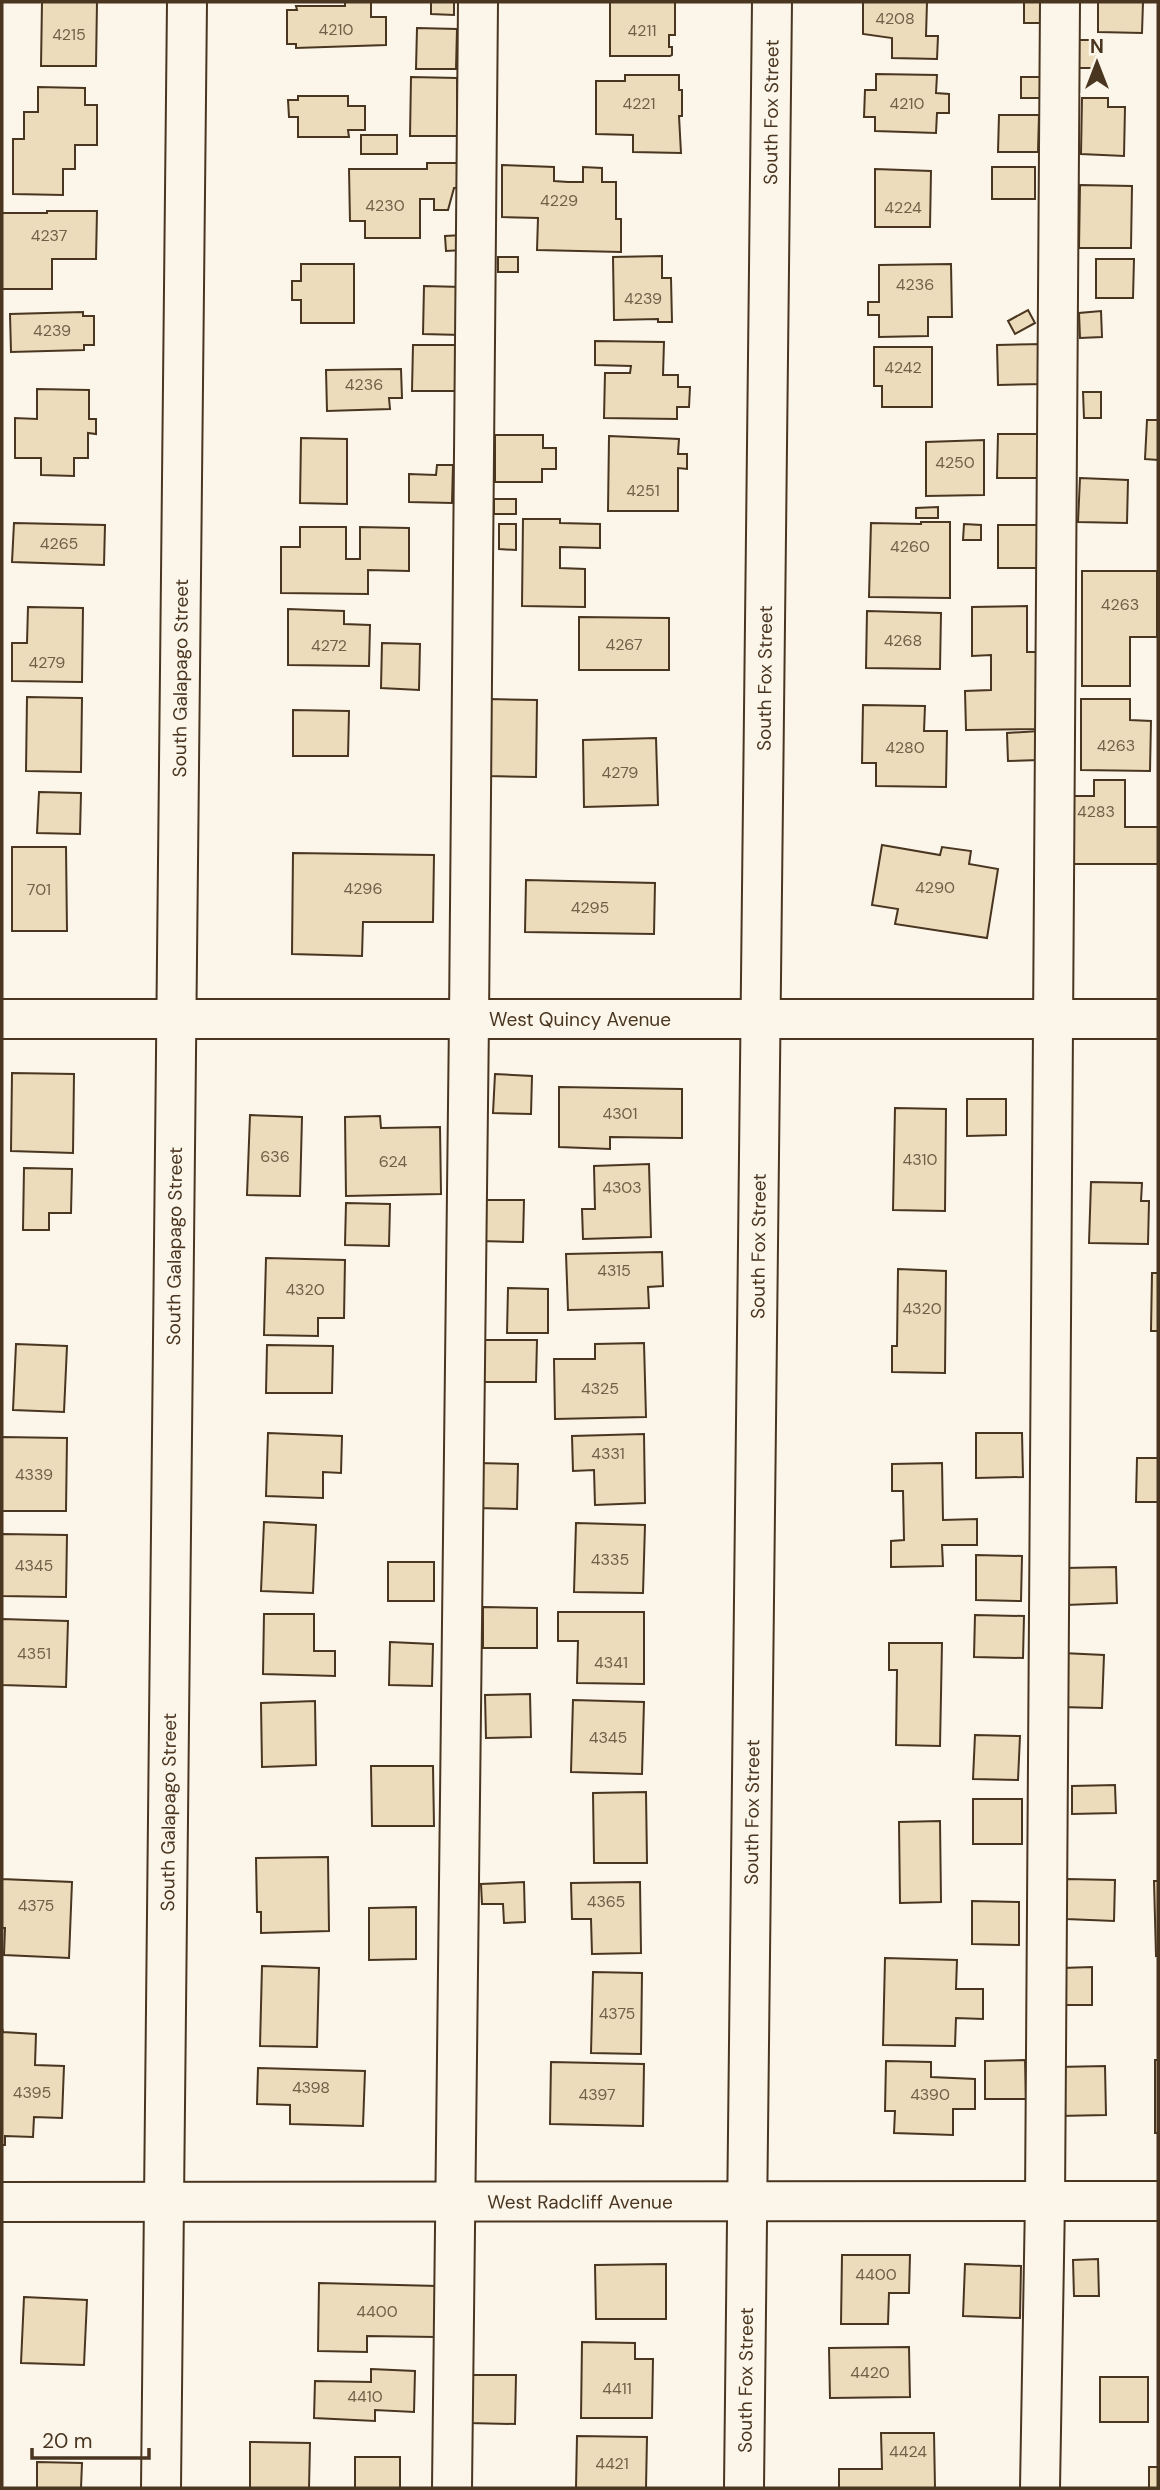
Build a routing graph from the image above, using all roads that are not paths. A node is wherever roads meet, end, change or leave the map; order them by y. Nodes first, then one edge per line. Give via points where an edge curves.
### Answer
1 (187, 2) edge
2 (478, 2) edge
3 (772, 2) edge
4 (1060, 2) edge
5 (759, 1018) junction
6 (1052, 1018) junction
7 (1158, 1018) edge
8 (2, 1019) edge
9 (469, 1019) junction
10 (177, 1020) junction
11 (748, 2200) junction
12 (455, 2201) junction
13 (1045, 2201) junction
14 (2, 2202) edge
15 (163, 2202) junction
16 (1158, 2202) edge
17 (161, 2488) edge
18 (452, 2488) edge
19 (744, 2488) edge
20 (1040, 2488) edge

1 - 10 street, South Galapago Street
2 - 9 street
3 - 5 street, South Fox Street
4 - 6 street
5 - 6 street, West Quincy Avenue
5 - 9 street, West Quincy Avenue
5 - 11 street, South Fox Street
6 - 7 street, West Quincy Avenue
6 - 13 street
8 - 10 street, West Quincy Avenue
9 - 10 street, West Quincy Avenue
9 - 12 street
10 - 15 street, South Galapago Street
11 - 12 street, West Radcliff Avenue
11 - 13 street, West Radcliff Avenue
11 - 19 street, South Fox Street
12 - 15 street, West Radcliff Avenue
12 - 18 street
13 - 16 street, West Radcliff Avenue
13 - 20 street
14 - 15 street, West Radcliff Avenue
15 - 17 street, South Galapago Street

